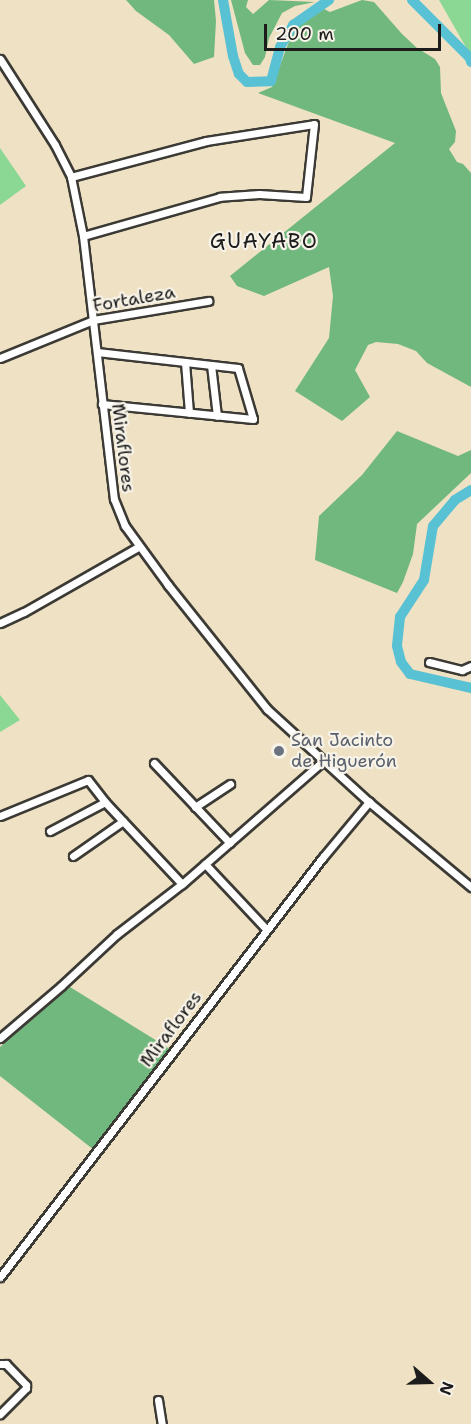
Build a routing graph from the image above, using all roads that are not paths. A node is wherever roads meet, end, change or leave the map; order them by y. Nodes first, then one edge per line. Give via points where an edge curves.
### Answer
1 (0, 59) edge
2 (70, 177) junction
3 (83, 236) junction
4 (208, 301) dead end
5 (93, 320) junction
6 (97, 352) junction
7 (0, 358) edge
8 (185, 362) junction
9 (211, 365) junction
10 (102, 404) junction
11 (189, 413) junction
12 (217, 416) junction
13 (138, 547) junction
14 (2, 620) edge
15 (429, 662) dead end
16 (471, 666) edge
17 (323, 761) junction
18 (154, 763) dead end
19 (230, 784) dead end
20 (105, 802) junction
21 (369, 802) junction
22 (195, 807) junction
23 (0, 816) edge
24 (123, 821) junction
25 (50, 831) dead end
26 (230, 843) junction
27 (73, 856) dead end
28 (205, 864) junction
29 (182, 884) junction
30 (471, 887) edge
31 (266, 929) junction
32 (0, 1038) edge
33 (0, 1277) edge
34 (0, 1364) edge
35 (158, 1400) dead end
36 (0, 1414) edge
37 (162, 1424) edge

1 - 2 street, Miraflores via 55,145
2 - 3 street, Miraflores
2 - 3 street via 206,141 314,124 306,197 220,197
3 - 5 street, Miraflores
4 - 5 street, Fortaleza
5 - 6 street, Miraflores
5 - 7 street, Fortaleza
6 - 8 street
6 - 10 street, Miraflores
8 - 9 street
8 - 11 street
9 - 12 street
9 - 12 street via 238,368 253,419
10 - 11 street
10 - 13 street, Miraflores via 114,499
11 - 12 street
13 - 14 street
13 - 17 street, Miraflores via 267,709
15 - 16 street via 462,670
17 - 21 street, Miraflores
17 - 26 street
18 - 22 street
19 - 22 street
20 - 23 street via 88,780
20 - 24 street
20 - 25 street
21 - 30 street, Miraflores
21 - 31 street, Miraflores
22 - 26 street
24 - 27 street
24 - 29 street
26 - 28 street
28 - 29 street
28 - 31 street
29 - 32 street via 117,934
31 - 33 street, Miraflores
34 - 36 street via 6,1364 26,1388
35 - 37 street

